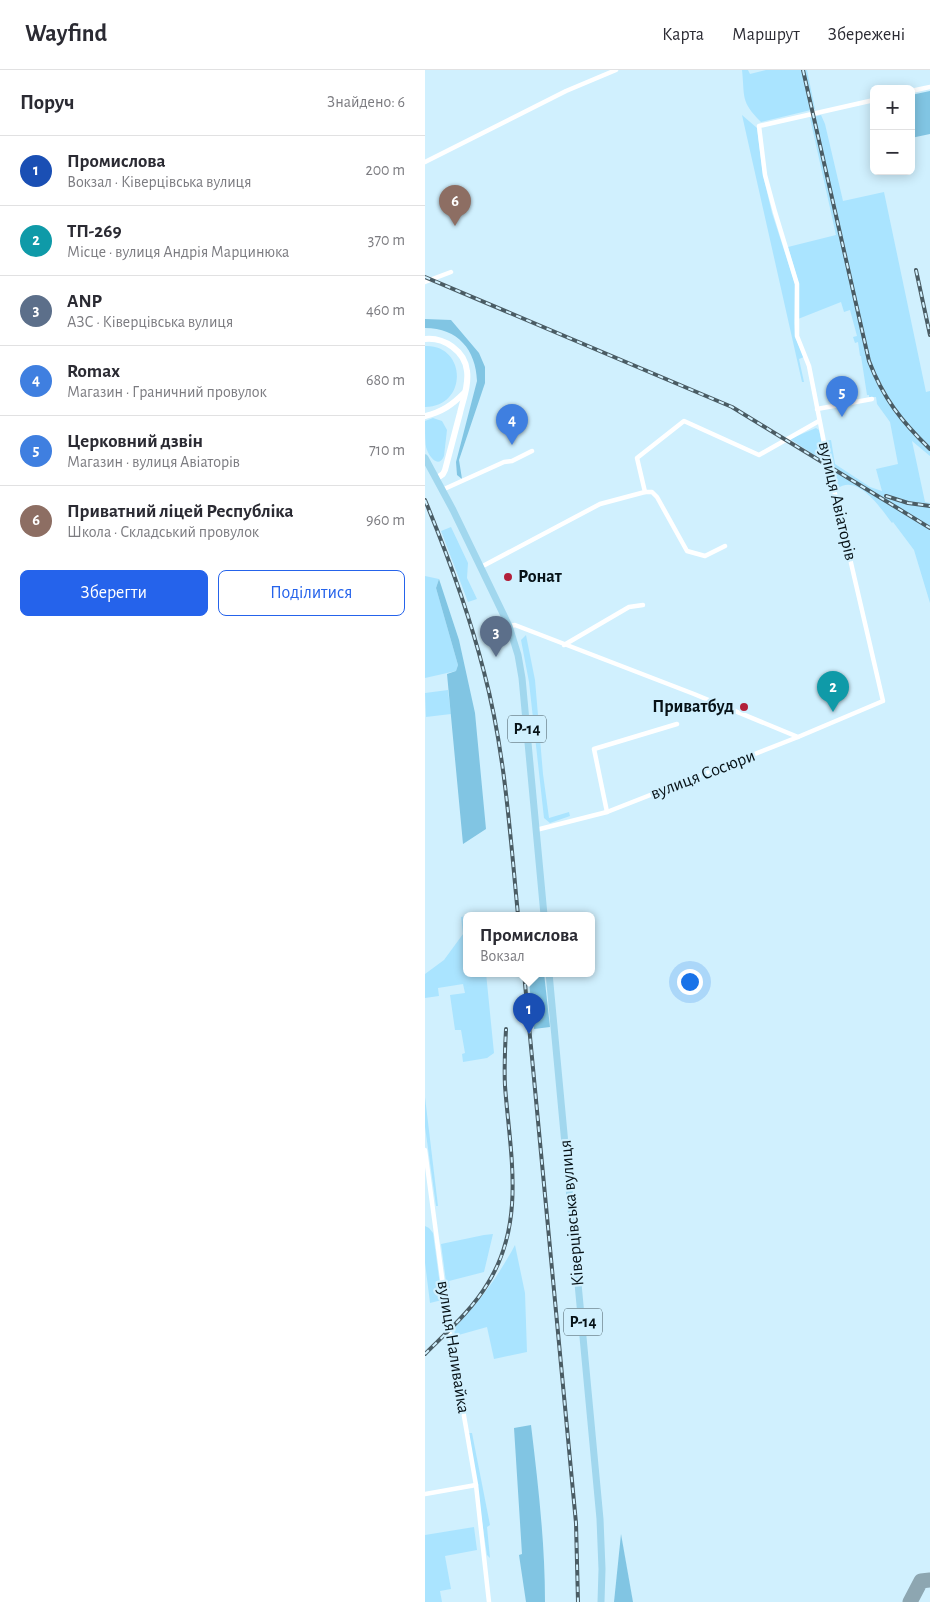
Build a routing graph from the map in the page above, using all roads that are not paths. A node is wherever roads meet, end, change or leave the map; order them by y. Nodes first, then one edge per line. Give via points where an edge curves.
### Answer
1 (616, 70) edge
2 (930, 87) edge
3 (915, 90) edge
4 (870, 101) edge
5 (425, 162) edge
6 (451, 272) dead end
7 (425, 282) edge
8 (425, 339) edge
9 (465, 392) junction
10 (872, 399) dead end
11 (817, 409) junction
12 (425, 416) edge
13 (819, 421) junction
14 (532, 451) dead end
15 (425, 458) edge
16 (436, 479) junction
17 (442, 490) junction
18 (645, 492) junction
19 (725, 546) dead end
20 (481, 566) junction
21 (643, 605) dead end
22 (509, 626) junction
23 (564, 645) junction
24 (883, 701) joint
25 (677, 724) dead end
26 (798, 737) junction
27 (607, 812) junction
28 (536, 830) junction
29 (544, 912) edge
30 (549, 977) edge
31 (425, 1150) edge
32 (476, 1485) junction
33 (425, 1494) edge
34 (489, 1602) edge
35 (601, 1602) edge

1 - 5 street via 565,91
2 - 3 street
4 - 11 street, вулиця Авіаторів via 759,126 768,184 797,284 797,336 809,366
6 - 7 street
8 - 9 main road via 445,341 464,361 467,370
9 - 12 main road via 450,407
9 - 16 main road via 445,470
10 - 11 street
11 - 13 street, вулиця Авіаторів
13 - 18 street via 759,455 684,421 637,458
13 - 24 street, вулиця Авіаторів
14 - 17 street
15 - 16 main road, Р-14
16 - 17 main road, Р-14
17 - 20 main road, Р-14
18 - 19 street via 652,492 657,497 687,552 705,556
18 - 20 street via 600,504
20 - 22 main road, Р-14
21 - 23 street via 629,607
22 - 23 street via 515,625
22 - 28 main road, Р-14 via 522,678
23 - 26 street
24 - 26 street, вулиця Сосюри
25 - 27 street via 594,749
26 - 27 street, вулиця Сосюри
27 - 28 street, вулиця Сосюри
28 - 29 main road, Р-14
30 - 35 main road, Ківерцівська вулиця / Р-14 via 600,1519
31 - 32 street, вулиця Наливайка via 449,1330
32 - 33 street
32 - 34 street, вулиця Наливайка

